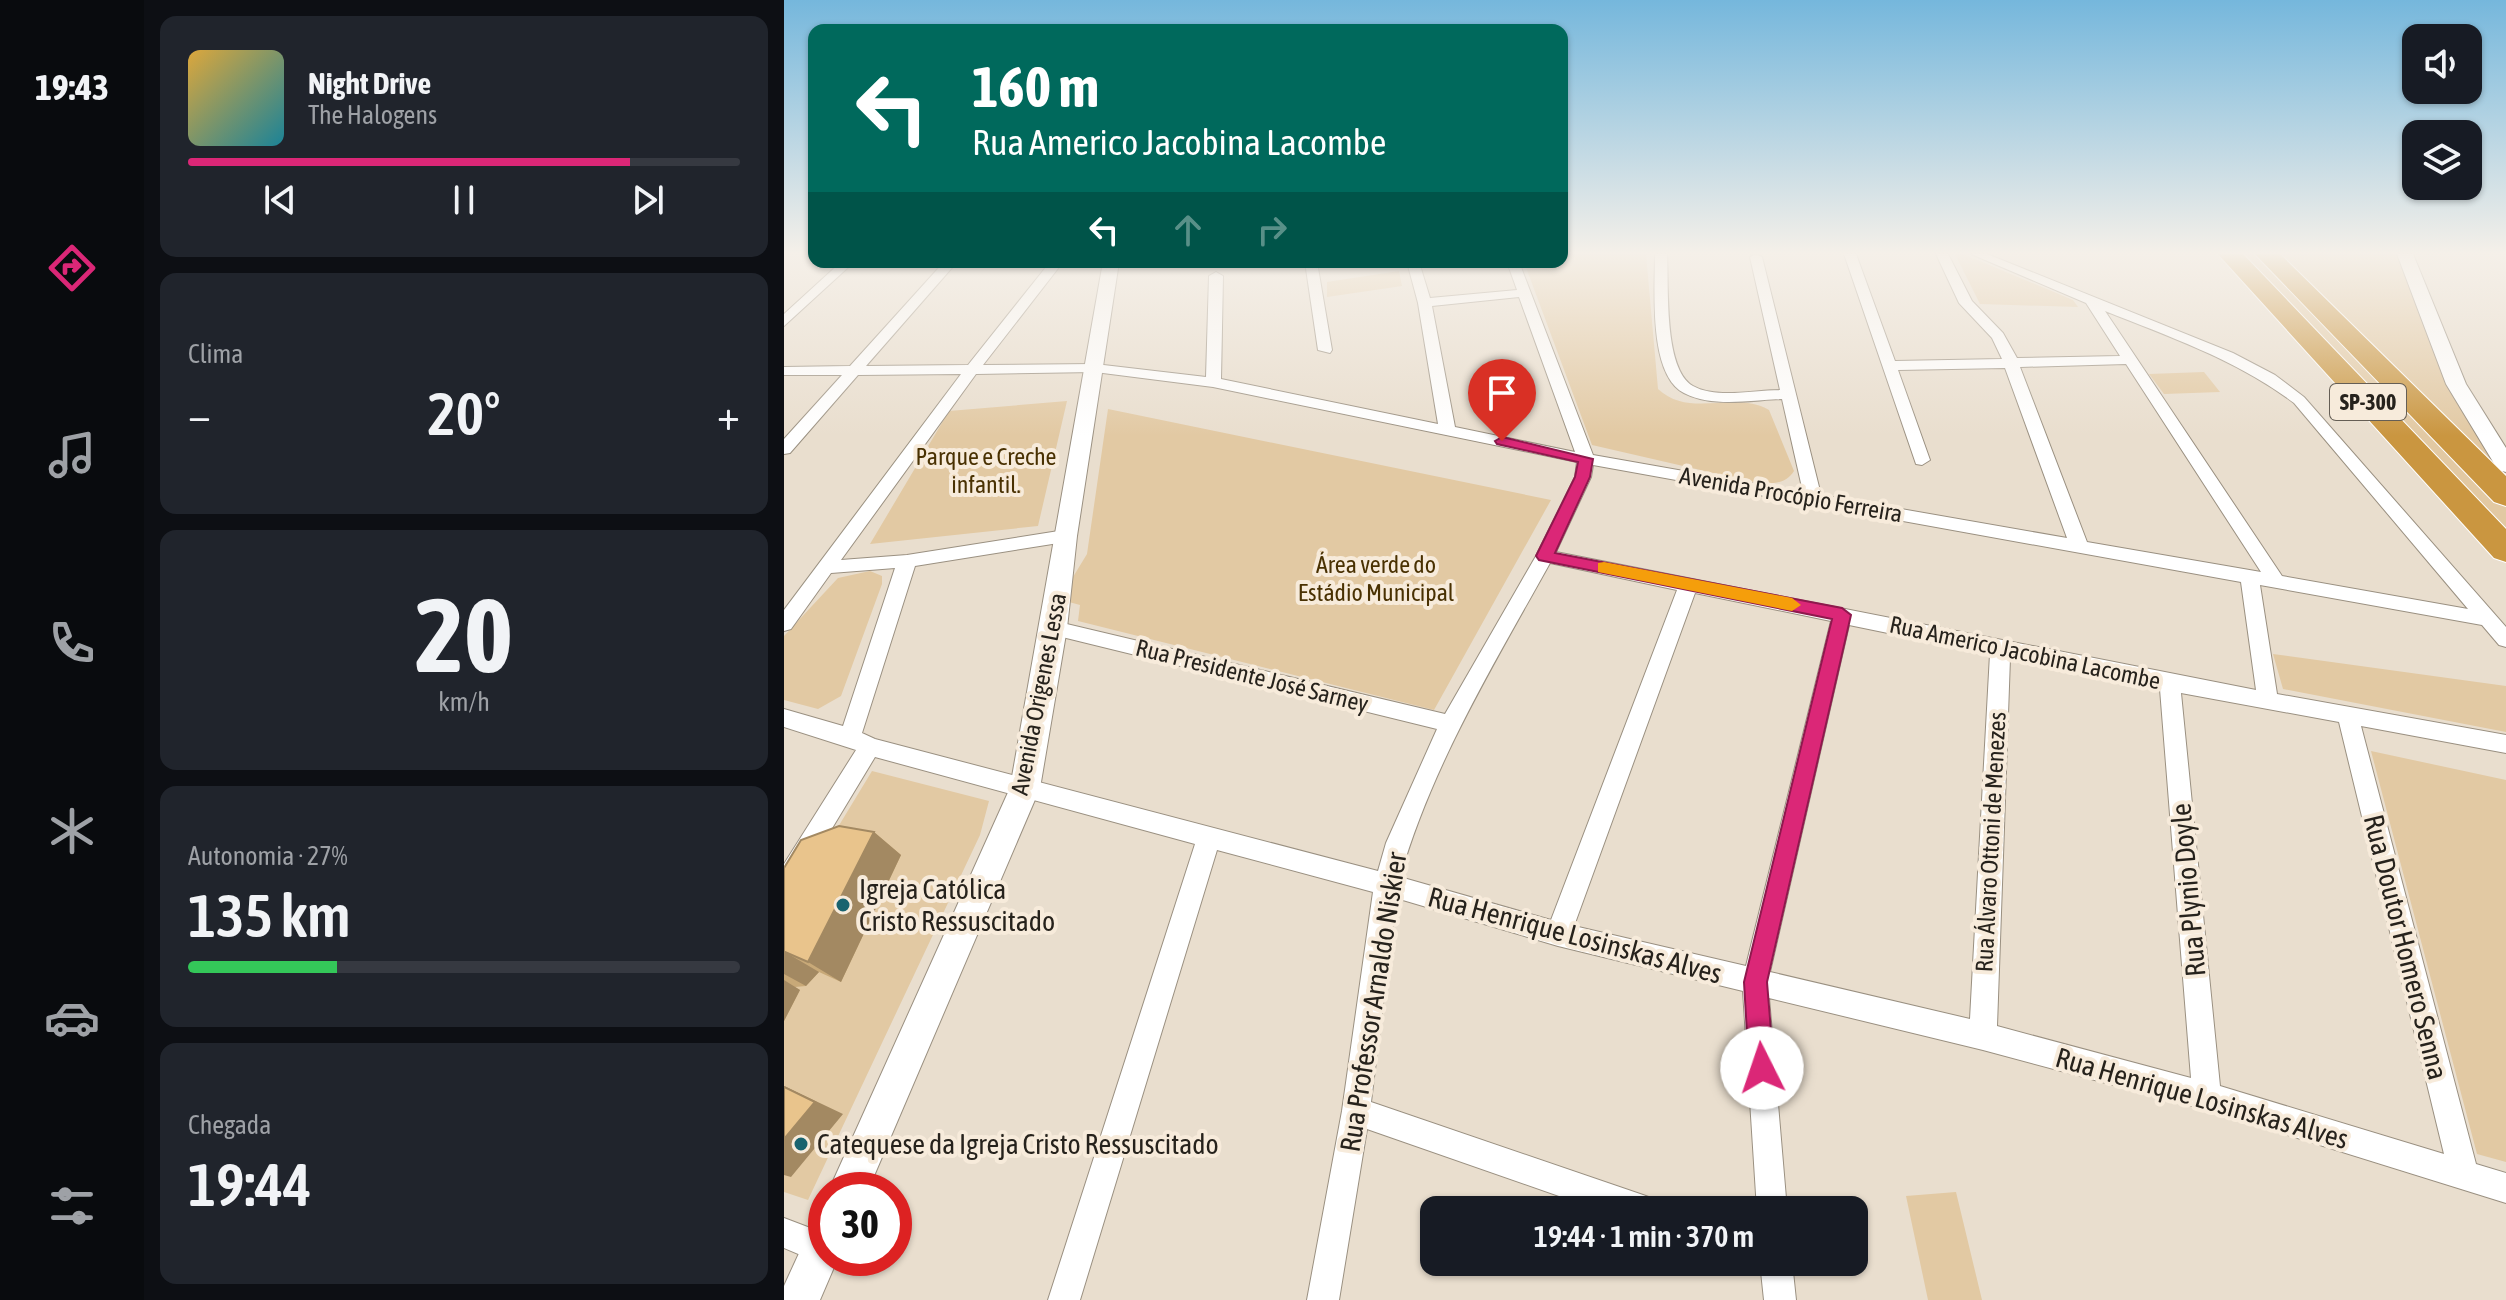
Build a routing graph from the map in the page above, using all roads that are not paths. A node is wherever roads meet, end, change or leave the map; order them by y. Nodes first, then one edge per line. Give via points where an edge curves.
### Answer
1 (905, 315) edge
2 (1015, 315) edge
3 (1103, 315) edge
4 (1215, 315) edge
5 (1319, 315) edge
6 (1427, 315) edge
7 (1530, 315) edge
8 (1664, 315) edge
9 (1769, 315) edge
10 (1872, 315) edge
11 (1977, 315) edge
12 (2100, 315) edge
13 (2128, 315) edge
14 (2302, 315) edge
15 (2312, 315) edge
16 (2429, 315) edge
17 (1325, 350) dead end
18 (2130, 360) junction
19 (2011, 362) junction
20 (1890, 366) junction
21 (973, 368) junction
22 (1095, 368) junction
23 (856, 370) junction
24 (784, 371) edge
25 (1213, 382) junction
26 (1786, 394) junction
27 (1447, 429) junction
28 (784, 449) edge
29 (1586, 459) junction
30 (1922, 460) dead end
31 (2506, 465) edge
32 (2506, 495) edge
33 (1813, 498) junction
34 (1065, 536) junction
35 (2080, 548) junction
36 (2506, 550) edge
37 (1545, 556) junction
38 (907, 561) junction
39 (829, 567) junction
40 (2250, 579) junction
41 (1689, 584) junction
42 (2278, 584) junction
43 (1842, 615) junction
44 (2487, 619) junction
45 (784, 624) edge
46 (1054, 628) junction
47 (2506, 640) edge
48 (2000, 647) junction
49 (2170, 683) junction
50 (2268, 701) junction
51 (2348, 717) junction
52 (784, 718) edge
53 (1450, 724) junction
54 (860, 742) junction
55 (2506, 744) edge
56 (1025, 788) junction
57 (1209, 837) junction
58 (1386, 884) junction
59 (784, 885) edge
60 (1558, 934) junction
61 (1755, 982) junction
62 (1983, 1036) junction
63 (2207, 1096) junction
64 (1356, 1111) junction
65 (856, 1172) edge
66 (2464, 1176) junction
67 (2506, 1188) edge
68 (1602, 1196) edge
69 (1771, 1196) edge
70 (784, 1233) edge
71 (808, 1239) edge
72 (810, 1276) edge
73 (1777, 1276) edge
74 (799, 1300) edge
75 (1064, 1300) edge
76 (1323, 1300) edge
77 (1780, 1300) edge

1 - 23 street
2 - 21 street
3 - 22 street, Avenida Origenes Lessa
4 - 25 street
5 - 17 street
6 - 27 street
7 - 29 street
8 - 26 street via 1666,355 1674,380 1686,389 1706,395
9 - 26 street
10 - 20 street
11 - 19 street via 1998,336
12 - 18 street
13 - 44 street via 2228,356 2289,393
14 - 36 highway, SP-300
15 - 32 highway, SP-300
16 - 31 street via 2456,384
18 - 19 street
18 - 42 street
19 - 20 street
19 - 35 street
20 - 30 street
21 - 22 street, Avenida Procópio Ferreira
21 - 23 street, Avenida Procópio Ferreira
21 - 39 street
22 - 25 street, Avenida Procópio Ferreira
22 - 34 street, Avenida Origenes Lessa
23 - 24 street, Avenida Procópio Ferreira
23 - 28 street
25 - 27 street, Avenida Procópio Ferreira
26 - 33 street
27 - 29 street, Avenida Procópio Ferreira
29 - 33 street, Avenida Procópio Ferreira
29 - 37 street, Rua Professor Arnaldo Niskier via 1583,477
33 - 35 street, Avenida Procópio Ferreira
34 - 38 street
34 - 46 street, Avenida Origenes Lessa
35 - 40 street, Avenida Procópio Ferreira
37 - 41 street, Rua Americo Jacobina Lacombe
37 - 53 street, Rua Professor Arnaldo Niskier
38 - 39 street
38 - 54 street
39 - 45 street
40 - 42 street, Avenida Procópio Ferreira
40 - 50 street
41 - 43 street, Rua Americo Jacobina Lacombe
41 - 60 street
42 - 44 street, Avenida Procópio Ferreira
43 - 48 street, Rua Americo Jacobina Lacombe
43 - 61 street
44 - 47 street
46 - 53 street, Rua Presidente José Sarney
46 - 56 street, Avenida Origenes Lessa
48 - 49 street, Rua Americo Jacobina Lacombe
48 - 62 street, Rua Álvaro Ottoni de Menezes
49 - 50 street, Rua Americo Jacobina Lacombe
49 - 63 street, Rua Plynio Doyle
50 - 51 street, Rua Americo Jacobina Lacombe
51 - 55 street, Rua Americo Jacobina Lacombe
51 - 66 street, Rua Doutor Homero Senna
52 - 54 street, Rua Henrique Losinskas Alves
53 - 58 street, Rua Professor Arnaldo Niskier via 1409,815
54 - 56 street, Rua Henrique Losinskas Alves
54 - 59 street
56 - 57 street, Rua Henrique Losinskas Alves
56 - 65 street, Avenida Origenes Lessa
57 - 58 street, Rua Henrique Losinskas Alves
57 - 75 street
58 - 60 street, Rua Henrique Losinskas Alves
58 - 64 street, Rua Professor Arnaldo Niskier
60 - 61 street, Rua Henrique Losinskas Alves
61 - 62 street, Rua Henrique Losinskas Alves
61 - 69 street
62 - 63 street, Rua Henrique Losinskas Alves
63 - 66 street, Rua Henrique Losinskas Alves
64 - 68 street
64 - 76 street, Rua Professor Arnaldo Niskier
66 - 67 street, Rua Henrique Losinskas Alves
70 - 71 street
72 - 74 street
73 - 77 street

